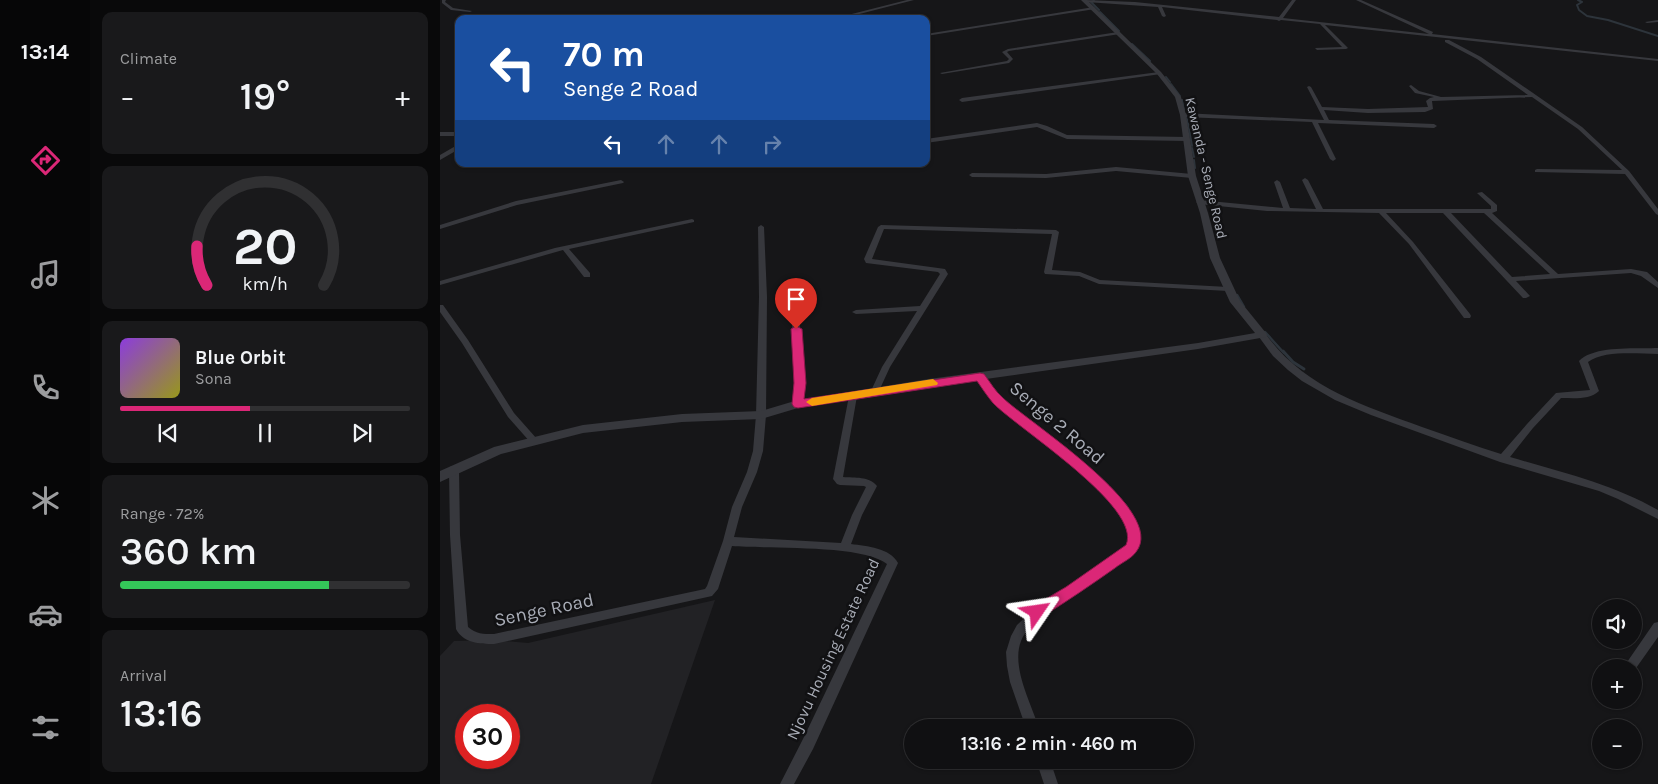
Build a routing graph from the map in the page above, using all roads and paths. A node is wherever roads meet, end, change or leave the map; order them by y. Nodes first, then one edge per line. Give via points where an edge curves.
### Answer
1 (444, 0) edge
2 (912, 0) edge
3 (1087, 0) edge
4 (1294, 0) edge
5 (1358, 0) edge
6 (1160, 6) junction
7 (1094, 8) junction
8 (470, 10) dead end
9 (850, 15) edge
10 (1164, 16) dead end
11 (1279, 20) junction
12 (1658, 21) edge
13 (1647, 22) dead end
14 (1322, 24) junction
15 (1118, 33) junction
16 (930, 35) edge
17 (1439, 38) junction
18 (1317, 49) dead end
19 (1658, 60) edge
20 (942, 73) dead end
21 (1159, 73) junction
22 (1411, 86) dead end
23 (1309, 87) dead end
24 (1532, 96) junction
25 (1441, 99) junction
26 (962, 100) dead end
27 (1321, 108) junction
28 (1183, 115) junction
29 (1315, 122) junction
30 (1328, 122) junction
31 (1434, 126) dead end
32 (440, 134) edge
33 (455, 134) edge
34 (1187, 139) junction
35 (930, 140) edge
36 (455, 148) edge
37 (440, 158) edge
38 (1333, 159) dead end
39 (1537, 171) dead end
40 (1627, 172) junction
41 (972, 175) dead end
42 (1192, 176) junction
43 (1305, 180) dead end
44 (621, 182) dead end
45 (1277, 182) dead end
46 (1480, 193) dead end
47 (1199, 202) junction
48 (1287, 209) junction
49 (1320, 210) junction
50 (1381, 211) junction
51 (1445, 211) junction
52 (1486, 212) junction
53 (1658, 213) edge
54 (692, 220) dead end
55 (440, 227) edge
56 (760, 227) dead end
57 (564, 249) junction
58 (587, 276) dead end
59 (1556, 276) junction
60 (1509, 279) junction
61 (440, 283) edge
62 (1658, 286) edge
63 (1228, 289) junction
64 (1526, 296) dead end
65 (440, 307) edge
66 (924, 308) junction
67 (795, 311) dead end
68 (856, 312) dead end
69 (1467, 316) dead end
70 (1262, 335) junction
71 (1658, 351) edge
72 (980, 377) junction
73 (874, 393) junction
74 (853, 396) junction
75 (798, 404) junction
76 (761, 415) junction
77 (534, 441) junction
78 (1503, 459) junction
79 (454, 469) junction
80 (440, 477) edge
81 (1658, 515) edge
82 (728, 541) junction
83 (845, 547) junction
84 (1658, 627) edge
85 (1635, 659) edge
86 (1030, 719) edge
87 (1047, 769) edge
88 (787, 784) edge
89 (1051, 784) edge

1 - 8 street via 452,9
2 - 9 street
3 - 6 street
3 - 7 street, Kawanda - Senge Road
4 - 11 street
5 - 17 street
6 - 10 street
6 - 11 street
7 - 15 street, Kawanda - Senge Road
7 - 16 street
11 - 14 street
12 - 13 street
14 - 17 street
14 - 18 street via 1346,48
15 - 20 street via 1008,50 1004,52 1011,59 1008,62
15 - 21 street, Kawanda - Senge Road
17 - 19 street
17 - 24 street via 1479,58
21 - 26 street
21 - 28 street, Kawanda - Senge Road via 1178,97
22 - 25 street via 1414,91
23 - 27 street
24 - 25 street
24 - 40 street via 1580,128
25 - 27 street via 1429,100 1431,108 1425,110
27 - 30 street
28 - 29 street
28 - 34 street, Kawanda - Senge Road
29 - 30 street
29 - 38 street
30 - 31 street
32 - 33 street
34 - 35 street via 1067,137 1037,125
34 - 42 street, Kawanda - Senge Road
36 - 37 street
39 - 40 street
40 - 53 street
41 - 42 street via 1046,176 1116,168
42 - 47 street, Kawanda - Senge Road
43 - 49 street
44 - 55 street via 516,203
45 - 48 street
46 - 52 street via 1495,208
47 - 48 street
47 - 63 street, Kawanda - Senge Road via 1215,258
48 - 49 street
49 - 50 street
50 - 51 street
50 - 69 street
51 - 52 street
51 - 60 street
52 - 59 street
54 - 57 street
56 - 76 street
57 - 58 street
57 - 61 street
59 - 60 street
59 - 62 street via 1638,272
60 - 64 street
63 - 66 street via 1099,282 1080,274 1048,272 1056,232 881,227 869,261 944,272
63 - 70 street, Kawanda - Senge Road
65 - 77 street via 511,415
66 - 68 street
66 - 73 street via 886,367
67 - 75 street via 800,383
70 - 72 street
70 - 78 street via 1278,357 1333,395
71 - 78 street via 1610,353 1585,359 1583,361 1595,391 1559,395
72 - 73 street
72 - 86 street, Senge 2 Road via 998,400 1100,483 1124,509 1135,541 1131,549 1037,612 1015,641 1013,666
73 - 74 street
74 - 75 street
74 - 83 street via 838,479 866,482 872,486
75 - 76 street
76 - 77 street via 682,418 593,428
76 - 82 street via 758,451
77 - 79 street via 498,450
78 - 81 street via 1622,496
79 - 80 street
79 - 82 street, Senge Road via 462,629 481,639 515,636 708,593
82 - 83 street, Njovu Housing Estate Road
83 - 88 street, Njovu Housing Estate Road via 876,552 893,563
84 - 85 street
87 - 89 street

